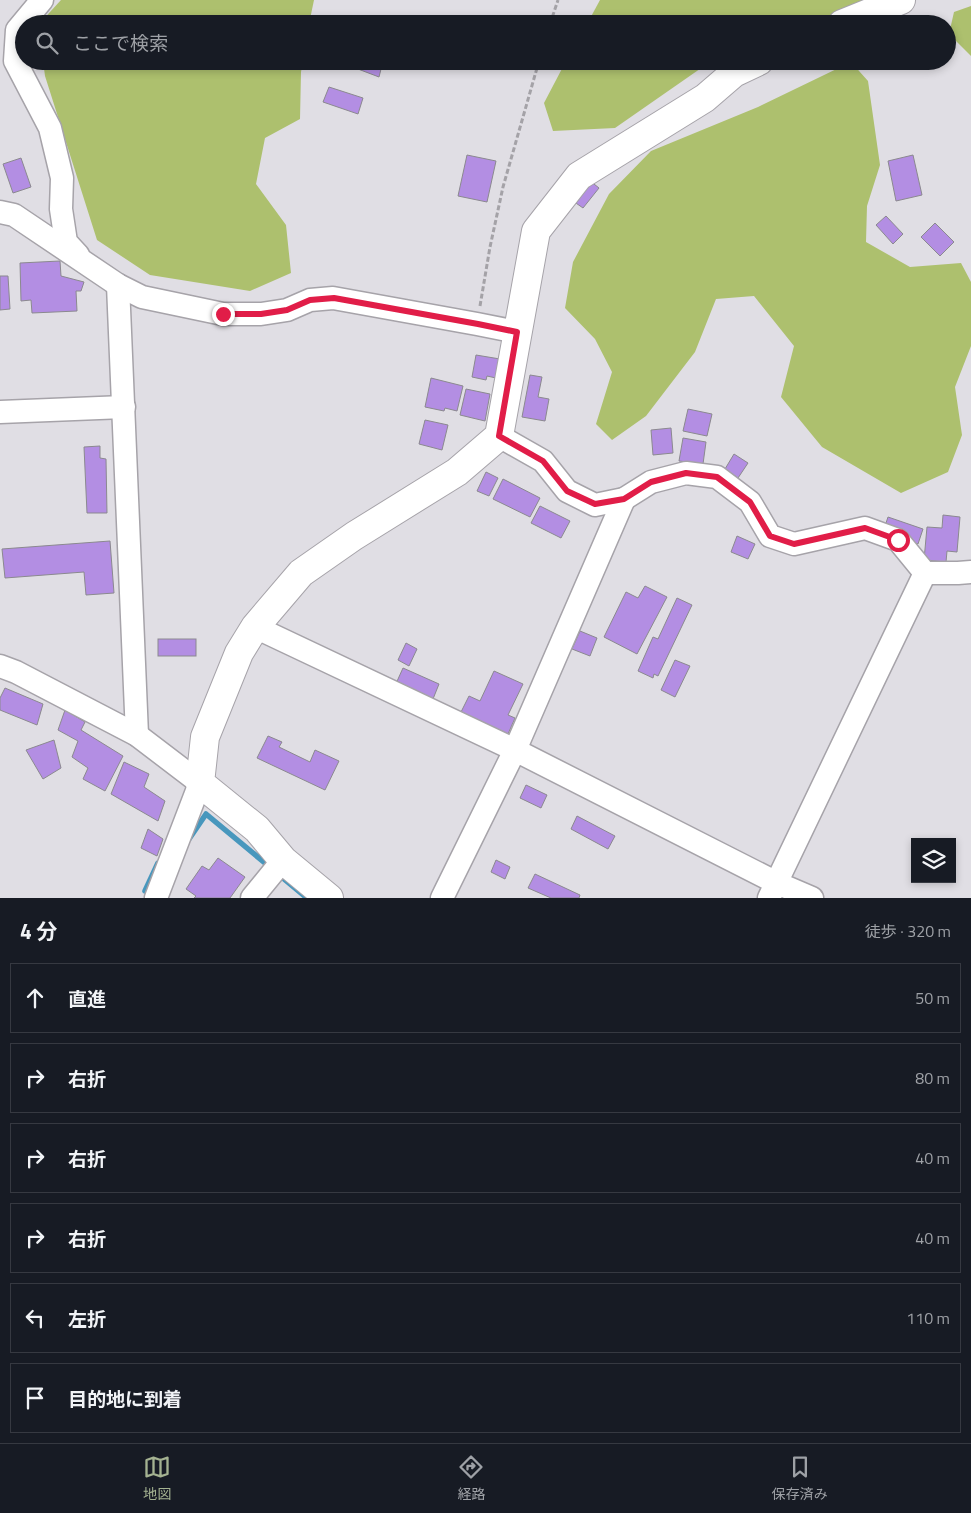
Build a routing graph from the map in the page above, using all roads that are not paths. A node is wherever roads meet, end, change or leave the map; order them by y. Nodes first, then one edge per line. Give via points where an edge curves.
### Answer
1 (42, 0) edge
2 (901, 0) edge
3 (27, 15) edge
4 (864, 15) edge
5 (9, 32) edge
6 (15, 62) edge
7 (19, 70) edge
8 (740, 70) edge
9 (0, 212) edge
10 (84, 262) junction
11 (118, 286) junction
12 (517, 332) junction
13 (124, 407) junction
14 (0, 412) edge
15 (499, 436) junction
16 (624, 499) junction
17 (971, 572) edge
18 (925, 573) junction
19 (255, 626) junction
20 (0, 666) edge
21 (137, 735) junction
22 (515, 750) junction
23 (200, 783) junction
24 (283, 860) junction
25 (773, 890) edge
26 (156, 898) edge
27 (252, 898) edge
28 (329, 898) edge
29 (442, 898) edge
30 (812, 898) edge

1 - 3 street
2 - 4 street
5 - 6 street
7 - 10 street via 50,128 62,178 61,209 66,242
8 - 12 street via 705,98 579,176 536,231
9 - 10 street via 14,215
10 - 11 street
11 - 12 street via 142,297 223,314 261,314 287,310 310,300 334,298
11 - 13 street
12 - 15 street
13 - 14 street
13 - 21 street
15 - 16 street via 543,461 567,491 595,504
15 - 19 street via 457,472 301,573
16 - 18 street via 651,482 686,473 717,477 750,502 770,536 794,544 865,528 898,540
16 - 22 street
17 - 18 street
18 - 25 street
19 - 22 street
19 - 23 street via 238,653 205,737
20 - 21 street
21 - 23 street
22 - 25 street
22 - 29 street
23 - 24 street via 257,829
23 - 26 street
24 - 27 street
24 - 28 street
25 - 30 street

